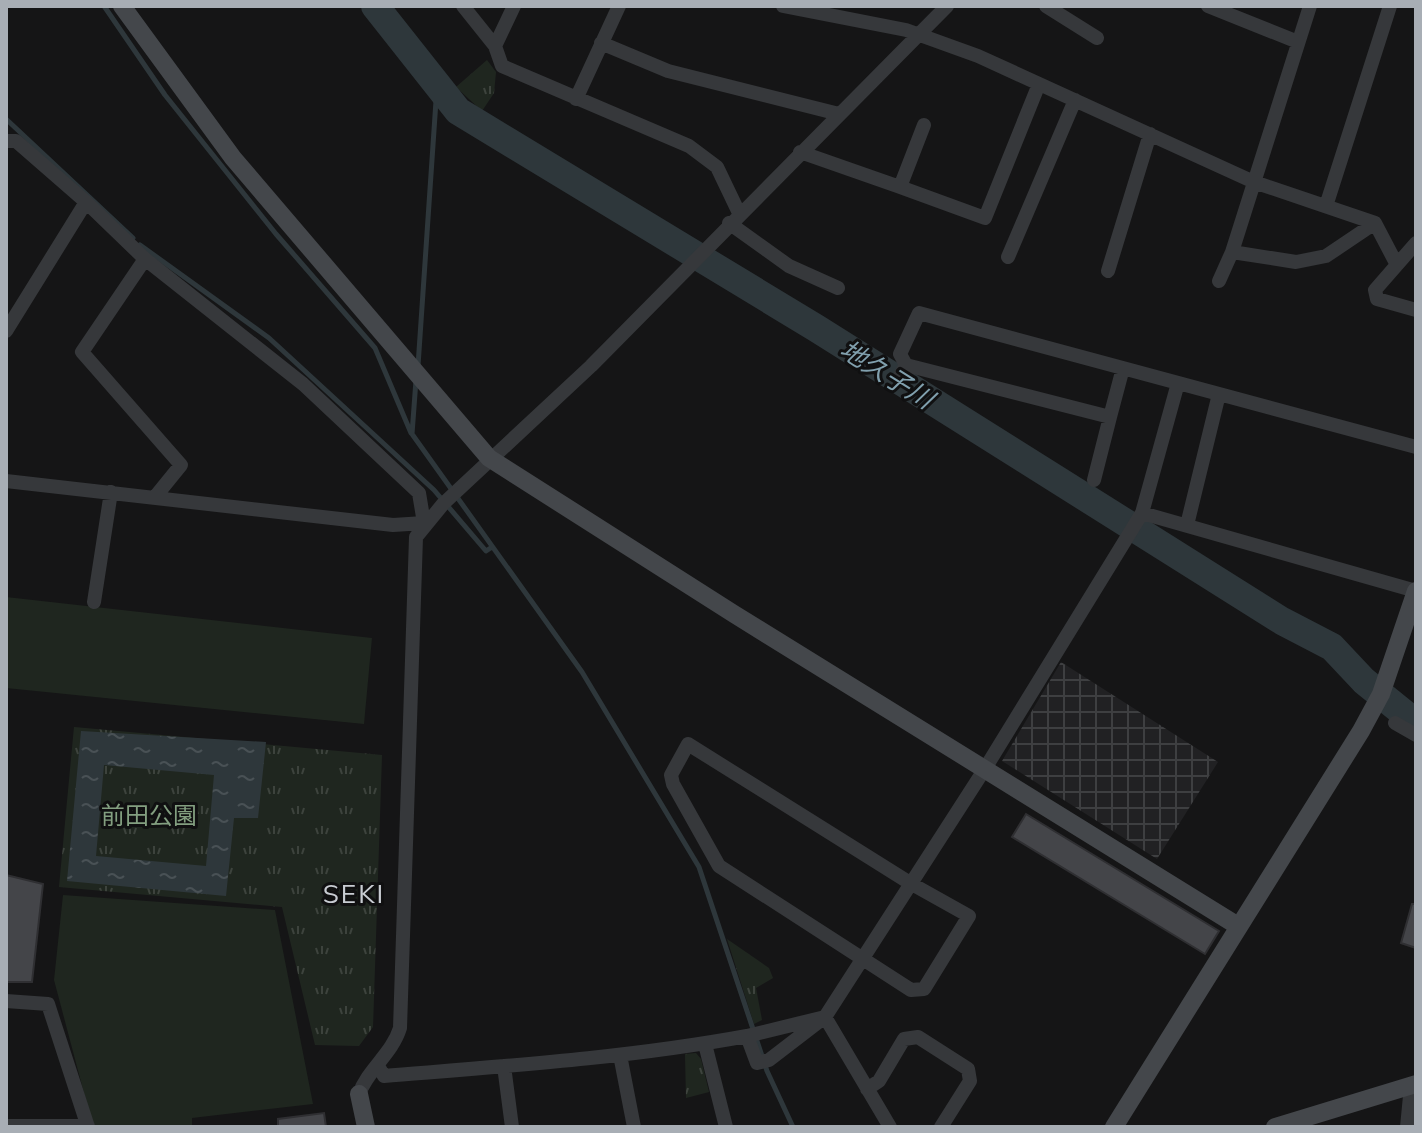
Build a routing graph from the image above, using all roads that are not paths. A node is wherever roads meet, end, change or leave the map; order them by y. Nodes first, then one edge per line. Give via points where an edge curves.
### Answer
1 (122, 6) edge
2 (463, 6) edge
3 (514, 6) edge
4 (783, 6) edge
5 (947, 6) edge
6 (1046, 6) edge
7 (1208, 6) edge
8 (1310, 6) edge
9 (1390, 6) edge
10 (614, 7) edge
11 (917, 36) junction
12 (1097, 38) dead end
13 (1298, 42) junction
14 (601, 43) junction
15 (495, 46) junction
16 (1039, 84) junction
17 (576, 99) junction
18 (1075, 100) junction
19 (839, 114) junction
20 (924, 125) dead end
21 (1150, 134) junction
22 (9, 138) edge
23 (800, 152) junction
24 (1254, 182) junction
25 (900, 187) junction
26 (86, 202) junction
27 (1326, 206) junction
28 (734, 218) junction
29 (1375, 223) junction
30 (1416, 243) edge
31 (1232, 252) junction
32 (1008, 257) dead end
33 (145, 259) junction
34 (1397, 265) junction
35 (1108, 271) dead end
36 (1219, 281) dead end
37 (838, 288) dead end
38 (1416, 310) edge
39 (6, 331) edge
40 (1123, 368) junction
41 (1178, 383) junction
42 (1219, 394) junction
43 (1110, 417) junction
44 (1416, 447) edge
45 (489, 458) junction
46 (1094, 480) dead end
47 (6, 481) edge
48 (111, 492) junction
49 (155, 497) junction
50 (1141, 516) junction
51 (424, 523) junction
52 (1187, 525) junction
53 (1416, 591) edge
54 (94, 602) dead end
55 (1395, 723) dead end
56 (1416, 735) edge
57 (986, 767) junction
58 (910, 883) junction
59 (1238, 926) junction
60 (863, 959) junction
61 (6, 1001) edge
62 (825, 1017) junction
63 (754, 1035) junction
64 (705, 1044) junction
65 (620, 1055) junction
66 (378, 1066) junction
67 (504, 1066) junction
68 (1412, 1086) edge
69 (867, 1089) junction
70 (359, 1094) joint
71 (6, 1126) edge
72 (88, 1126) edge
73 (366, 1127) edge
74 (512, 1127) edge
75 (634, 1127) edge
76 (726, 1127) edge
77 (890, 1127) edge
78 (941, 1127) edge
79 (1114, 1127) edge
80 (1275, 1127) edge
81 (1407, 1127) edge

1 - 45 street via 233,158
2 - 15 street
3 - 15 street
4 - 11 street
5 - 11 street
6 - 12 street
7 - 13 street
8 - 13 street
9 - 27 street
10 - 14 street
11 - 16 street
11 - 19 street
13 - 24 street
14 - 17 street
14 - 19 street via 668,71
15 - 17 street via 502,66
16 - 18 street
16 - 25 street via 985,218
17 - 28 street via 689,146 717,167
18 - 21 street
18 - 32 street
19 - 23 street
20 - 25 street
21 - 24 street
21 - 35 street
22 - 26 street
23 - 25 street
23 - 28 street
24 - 27 street
24 - 31 street
26 - 33 street
26 - 39 street
27 - 29 street
28 - 37 street via 789,266
28 - 45 street via 591,366
29 - 31 street via 1326,256 1296,262
29 - 34 street
30 - 34 street
31 - 36 street
33 - 49 street via 82,352 181,465
33 - 51 street via 285,368 419,493
34 - 38 street via 1375,290 1377,299
40 - 41 street
40 - 43 street
40 - 43 street via 919,313 900,354 903,370
41 - 42 street
41 - 50 street
42 - 44 street
42 - 52 street
43 - 46 street
45 - 51 street
45 - 57 street
47 - 48 street
48 - 49 street
48 - 54 street
49 - 51 street via 393,525
50 - 52 street
50 - 57 street
51 - 66 street via 416,537 400,1028
52 - 53 street
53 - 59 street via 1381,694
55 - 56 street
57 - 58 street
57 - 59 street
58 - 60 street
58 - 60 street via 969,916 924,989 911,990
58 - 60 street via 688,744 671,775 673,784 719,866
59 - 79 street
60 - 62 street
61 - 72 street via 48,1004
62 - 63 street
62 - 63 street via 764,1061
62 - 69 street
63 - 64 street
64 - 65 street
64 - 76 street
65 - 67 street
65 - 75 street
66 - 67 street via 384,1076
66 - 70 street
67 - 74 street
68 - 80 street
68 - 81 street
69 - 77 street
69 - 78 street via 879,1081 904,1039 918,1037 968,1069 970,1081
70 - 73 street
71 - 72 street

